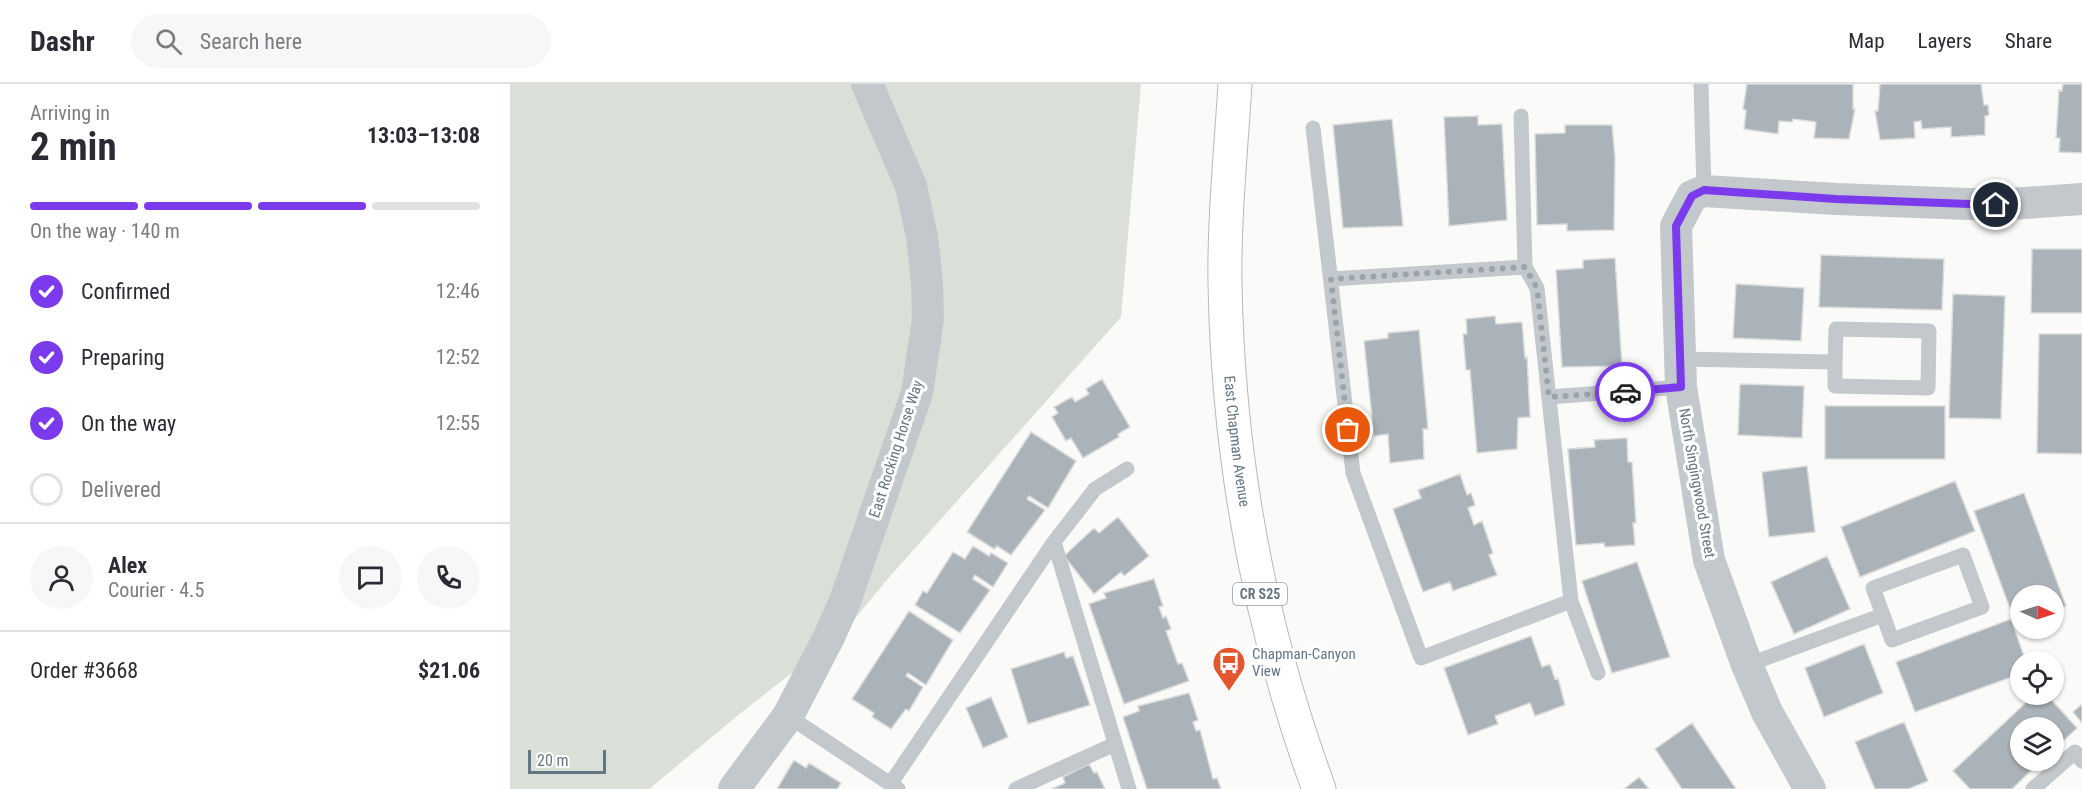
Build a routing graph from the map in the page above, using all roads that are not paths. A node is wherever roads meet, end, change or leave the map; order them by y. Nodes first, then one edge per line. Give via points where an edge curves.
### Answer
1 (867, 84) edge
2 (1235, 84) edge
3 (1701, 84) edge
4 (1521, 116) dead end
5 (1314, 128) dead end
6 (1698, 194) junction
7 (2082, 199) edge
8 (1525, 267) junction
9 (1331, 279) junction
10 (1835, 362) junction
11 (1681, 373) junction
12 (1549, 397) junction
13 (1126, 469) dead end
14 (1054, 542) junction
15 (1571, 601) junction
16 (1883, 615) junction
17 (1747, 665) junction
18 (1598, 673) dead end
19 (788, 716) junction
20 (1115, 744) junction
21 (2082, 761) edge
22 (895, 786) edge
23 (1808, 788) edge
24 (734, 789) edge
25 (1016, 789) edge
26 (1129, 789) edge
27 (1319, 789) edge
28 (2033, 789) edge

1 - 19 street, East Rocking Horse Way via 911,186 927,281 928,319 917,393 845,602
2 - 27 main road, East Chapman Avenue / CR S25 via 1225,281 1237,457 1256,578 1298,732
3 - 6 lane
4 - 8 lane
5 - 9 lane
6 - 7 street via 1996,205
6 - 11 street, North Singingwood Street via 1676,226
8 - 9 lane
8 - 12 lane via 1537,288
9 - 15 lane via 1353,473 1421,658
10 - 10 lane via 1835,386 1928,388 1929,331 1836,329
10 - 11 lane
11 - 12 lane
11 - 17 street, North Singingwood Street via 1709,560
12 - 15 lane
13 - 14 lane via 1095,489
14 - 20 lane
14 - 22 lane
15 - 18 lane
16 - 16 lane via 1892,640 1982,607 1964,555 1873,588
16 - 17 lane
17 - 23 street, North Singingwood Street
19 - 22 lane
19 - 24 street, East Rocking Horse Way
20 - 25 lane
20 - 26 lane
21 - 28 lane via 2075,752

